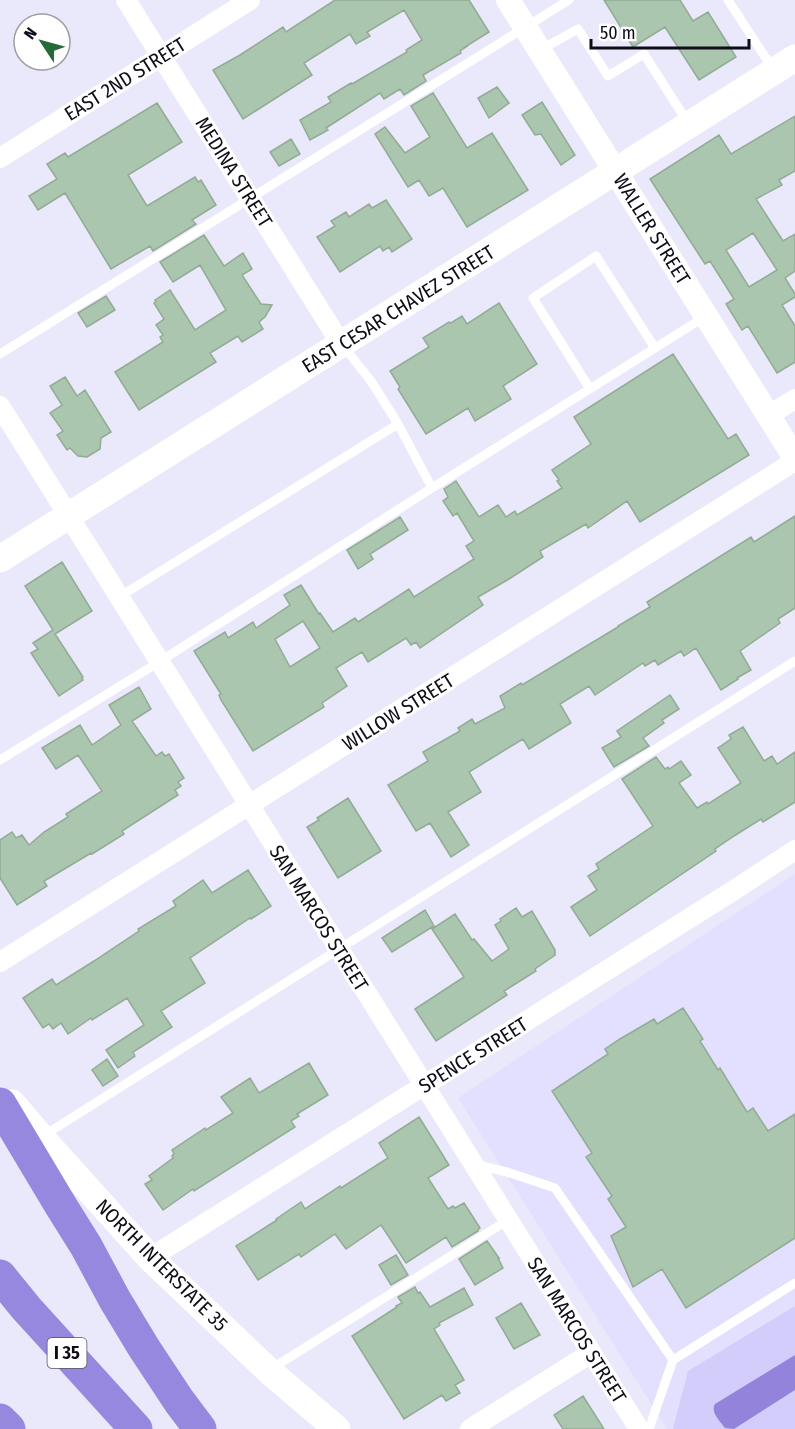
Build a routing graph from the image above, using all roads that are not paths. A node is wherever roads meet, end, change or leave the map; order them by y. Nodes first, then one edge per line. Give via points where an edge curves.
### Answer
1 (126, 0) edge
2 (250, 0) edge
3 (508, 0) edge
4 (569, 0) edge
5 (728, 0) edge
6 (525, 28) junction
7 (540, 50) junction
8 (161, 56) junction
9 (785, 65) edge
10 (689, 125) junction
11 (0, 158) edge
12 (616, 172) junction
13 (250, 198) junction
14 (706, 316) junction
15 (341, 344) junction
16 (655, 348) junction
17 (0, 354) edge
18 (590, 389) junction
19 (795, 399) edge
20 (0, 406) edge
21 (768, 416) junction
22 (398, 424) junction
23 (795, 460) edge
24 (432, 488) junction
25 (68, 517) junction
26 (0, 560) edge
27 (119, 597) junction
28 (159, 662) junction
29 (795, 662) edge
30 (0, 760) edge
31 (249, 805) junction
32 (795, 850) edge
33 (339, 949) junction
34 (0, 962) edge
35 (424, 1086) junction
36 (0, 1088) edge
37 (0, 1104) edge
38 (41, 1137) junction
39 (473, 1164) junction
40 (508, 1220) junction
41 (150, 1258) junction
42 (0, 1276) edge
43 (795, 1283) edge
44 (591, 1353) junction
45 (673, 1360) junction
46 (269, 1371) junction
47 (0, 1420) edge
48 (9, 1429) edge
49 (136, 1429) edge
50 (200, 1429) edge
51 (337, 1429) edge
52 (470, 1429) edge
53 (639, 1429) edge
54 (649, 1429) edge

1 - 8 street, MEDINA STREET
2 - 8 street, EAST 2ND STREET
3 - 6 street, WALLER STREET
4 - 6 lane
5 - 9 lane
6 - 7 street, WALLER STREET
6 - 13 lane
7 - 10 lane via 578,29 608,76 645,54
7 - 12 street, WALLER STREET
8 - 11 street, EAST 2ND STREET
8 - 13 street, MEDINA STREET
9 - 10 main road, EAST CESAR CHAVEZ STREET
10 - 12 main road, EAST CESAR CHAVEZ STREET
12 - 14 street, WALLER STREET
12 - 15 main road, EAST CESAR CHAVEZ STREET
13 - 15 street, MEDINA STREET
13 - 17 lane
14 - 16 lane
14 - 21 street, WALLER STREET
15 - 22 lane
15 - 25 main road, EAST CESAR CHAVEZ STREET
16 - 18 lane
16 - 18 lane via 596,256 533,298
18 - 24 lane
19 - 21 street
20 - 25 street, SAN MARCOS STREET
21 - 23 street, WALLER STREET
22 - 24 lane
22 - 27 lane
23 - 31 street, WILLOW STREET
24 - 28 lane
25 - 26 main road, EAST CESAR CHAVEZ STREET
25 - 27 street, SAN MARCOS STREET
27 - 28 street, SAN MARCOS STREET
28 - 30 lane
28 - 31 street, SAN MARCOS STREET
29 - 33 lane
31 - 33 street, SAN MARCOS STREET
31 - 34 street, WILLOW STREET
32 - 35 street, SPENCE STREET
33 - 35 street, SAN MARCOS STREET
33 - 38 lane
35 - 39 street, SAN MARCOS STREET
35 - 41 street, SPENCE STREET
36 - 38 main road, NORTH INTERSTATE 35
37 - 50 highway via 138,1338
38 - 41 main road, NORTH INTERSTATE 35
39 - 40 street, SAN MARCOS STREET
39 - 45 lane via 555,1188
40 - 44 street, SAN MARCOS STREET
40 - 46 lane
41 - 46 main road, NORTH INTERSTATE 35
42 - 49 highway, I 35
43 - 45 lane
44 - 52 street
44 - 53 street, SAN MARCOS STREET
45 - 54 lane
46 - 51 main road, NORTH INTERSTATE 35
47 - 48 highway

